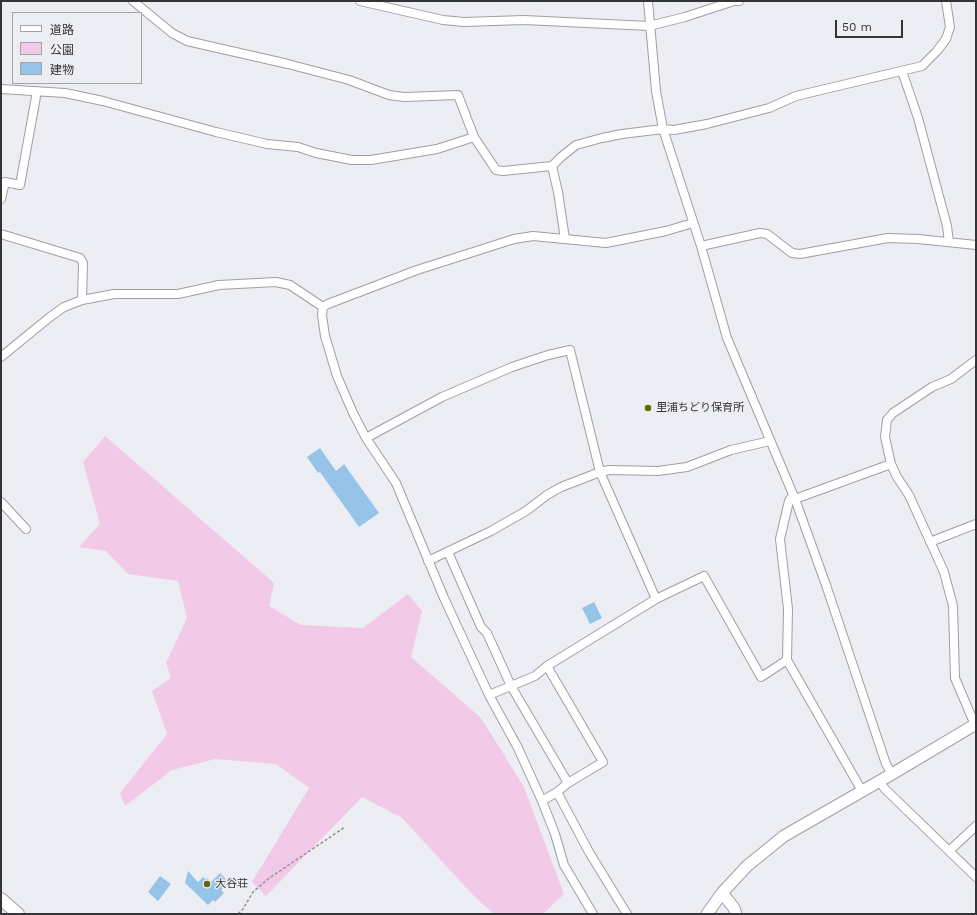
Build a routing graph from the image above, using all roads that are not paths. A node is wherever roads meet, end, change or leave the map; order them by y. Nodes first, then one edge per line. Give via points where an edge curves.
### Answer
1 (133, 1) edge
2 (360, 1) edge
3 (648, 1) edge
4 (739, 1) edge
5 (946, 1) edge
6 (649, 26) junction
7 (902, 71) junction
8 (1, 89) edge
9 (37, 91) junction
10 (663, 129) junction
11 (474, 137) junction
12 (552, 166) junction
13 (1, 199) edge
14 (693, 223) junction
15 (1, 234) edge
16 (565, 239) junction
17 (949, 242) junction
18 (976, 245) edge
19 (701, 246) junction
20 (82, 300) junction
21 (323, 307) junction
22 (1, 357) edge
23 (976, 360) edge
24 (366, 438) junction
25 (770, 441) junction
26 (891, 464) junction
27 (600, 472) junction
28 (794, 497) junction
29 (1, 502) edge
30 (976, 524) edge
31 (26, 529) dead end
32 (930, 542) junction
33 (448, 552) junction
34 (428, 561) junction
35 (656, 599) junction
36 (787, 660) junction
37 (547, 666) junction
38 (512, 686) junction
39 (489, 695) junction
40 (975, 724) edge
41 (892, 774) junction
42 (879, 781) junction
43 (568, 783) junction
44 (862, 791) junction
45 (557, 792) junction
46 (542, 801) junction
47 (976, 826) edge
48 (949, 851) junction
49 (976, 877) edge
50 (722, 893) junction
51 (1, 899) edge
52 (18, 914) edge
53 (593, 914) edge
54 (627, 914) edge
55 (707, 914) edge
56 (736, 914) edge

1 - 11 street via 172,33 187,41 349,80 388,95 458,95
2 - 6 street via 443,20 464,22 524,20
3 - 6 street
4 - 6 street
5 - 7 street via 950,27 946,39 922,66
6 - 10 street
7 - 10 street via 796,96 746,115 674,130
7 - 17 street via 948,226
8 - 9 street
9 - 11 street via 65,93 103,101 216,132 352,160 371,160 437,149
9 - 13 street via 20,185 5,182
10 - 12 street via 622,134 576,145
10 - 14 street
11 - 12 street via 496,170 527,170
12 - 16 street
14 - 16 street via 606,243
14 - 19 street
15 - 20 street via 80,258 83,263
16 - 21 street via 533,236 502,243 417,270
17 - 18 street
17 - 19 street via 888,238 800,254 792,253 767,234 760,233
19 - 25 street via 727,338
20 - 21 street via 114,294 178,294 219,285 276,282 290,285
20 - 22 street via 64,307
21 - 24 street via 325,336 337,376
23 - 26 street via 951,379 932,387 893,413 887,420 885,437
24 - 27 street via 442,397 512,367 570,350
24 - 34 street via 396,483
25 - 27 street via 731,450 687,466 658,471
25 - 28 street
26 - 28 street
26 - 32 street
27 - 33 street via 561,487 526,511
27 - 35 street
28 - 36 street via 789,501 780,539 788,609
28 - 41 street via 886,764
29 - 31 street
30 - 32 street
32 - 40 street via 944,572 953,606 955,678
33 - 34 street
33 - 38 street via 481,627 487,633
34 - 39 street
35 - 36 street via 704,576 761,677
35 - 37 street
36 - 44 street
37 - 38 street via 535,676
37 - 43 street via 603,762
38 - 39 street
38 - 43 street
39 - 46 street via 518,748
40 - 41 street
41 - 42 street
42 - 44 street
42 - 48 street via 885,790
43 - 45 street
44 - 50 street via 784,836 747,866
45 - 46 street
45 - 54 street via 589,852
46 - 53 street via 564,865
47 - 48 street
48 - 49 street
50 - 55 street
50 - 56 street
51 - 52 main road

